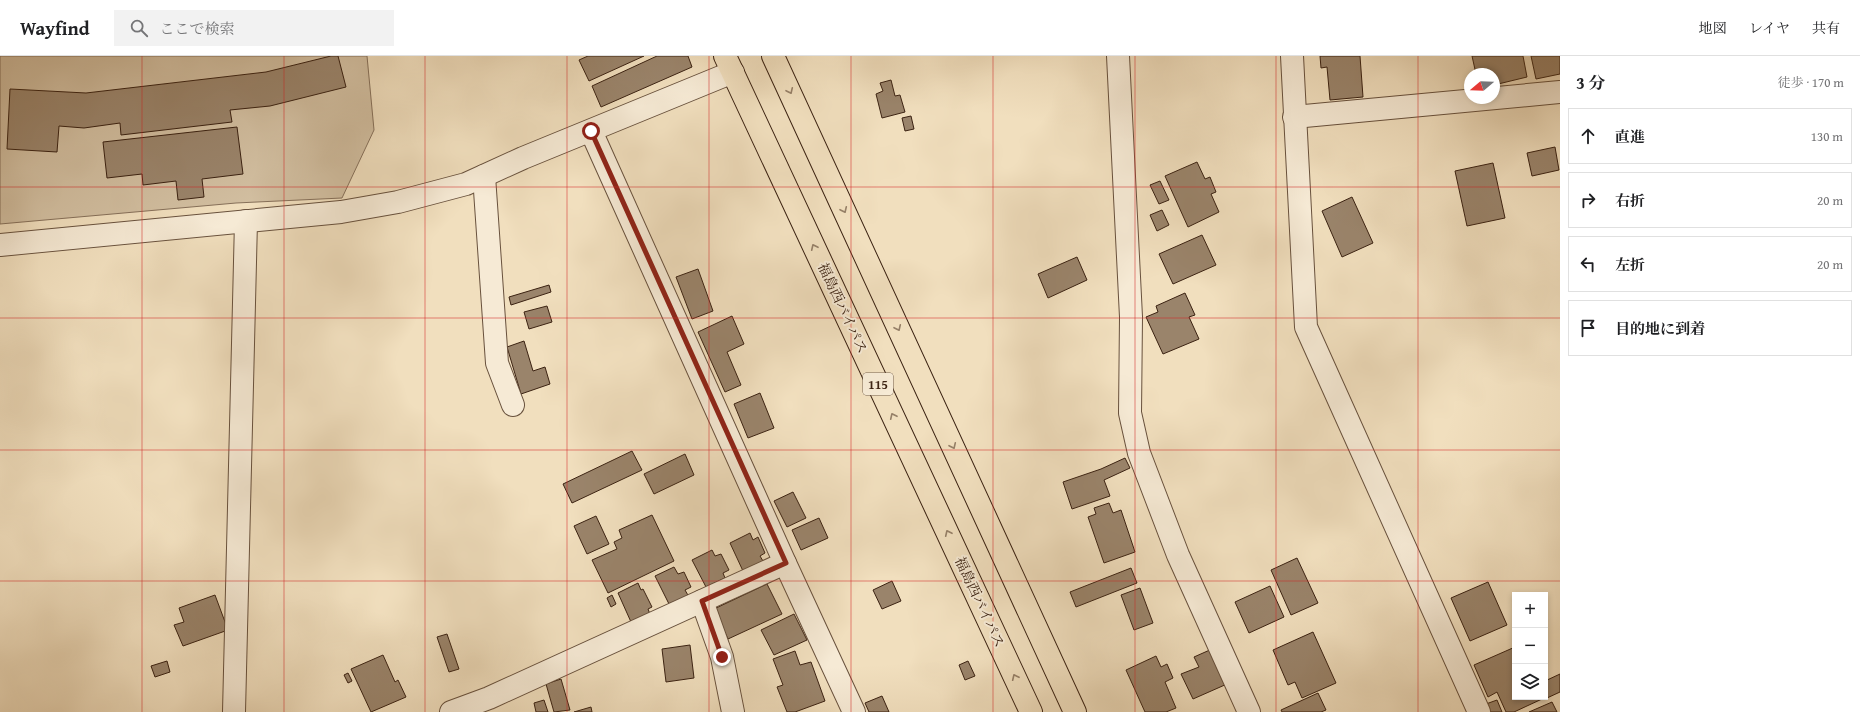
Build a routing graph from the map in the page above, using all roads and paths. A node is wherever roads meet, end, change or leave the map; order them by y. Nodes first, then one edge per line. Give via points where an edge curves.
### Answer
1 (773, 56) edge
2 (1118, 56) edge
3 (1292, 56) edge
4 (729, 64) edge
5 (1560, 92) edge
6 (1294, 117) junction
7 (591, 131) junction
8 (484, 176) junction
9 (246, 221) junction
10 (0, 245) edge
11 (513, 405) dead end
12 (786, 563) junction
13 (702, 601) junction
14 (234, 712) edge
15 (451, 712) edge
16 (733, 712) edge
17 (854, 712) edge
18 (1031, 712) edge
19 (1075, 712) edge
20 (1250, 712) edge
21 (1479, 712) edge

1 -> 19 highway
2 - 20 street via 1131,317 1130,413 1139,453 1178,555
3 - 6 street
4 - 7 street
18 -> 4 highway, 福島西バイパス / 115
5 - 6 street
6 - 21 street via 1306,327
7 - 8 street
7 - 12 street
8 - 9 street via 466,184 398,202 341,212
8 - 11 street via 497,363
9 - 10 street
9 - 14 street
12 - 13 street
12 - 17 street
13 - 15 street via 489,698
13 - 16 street via 722,657

